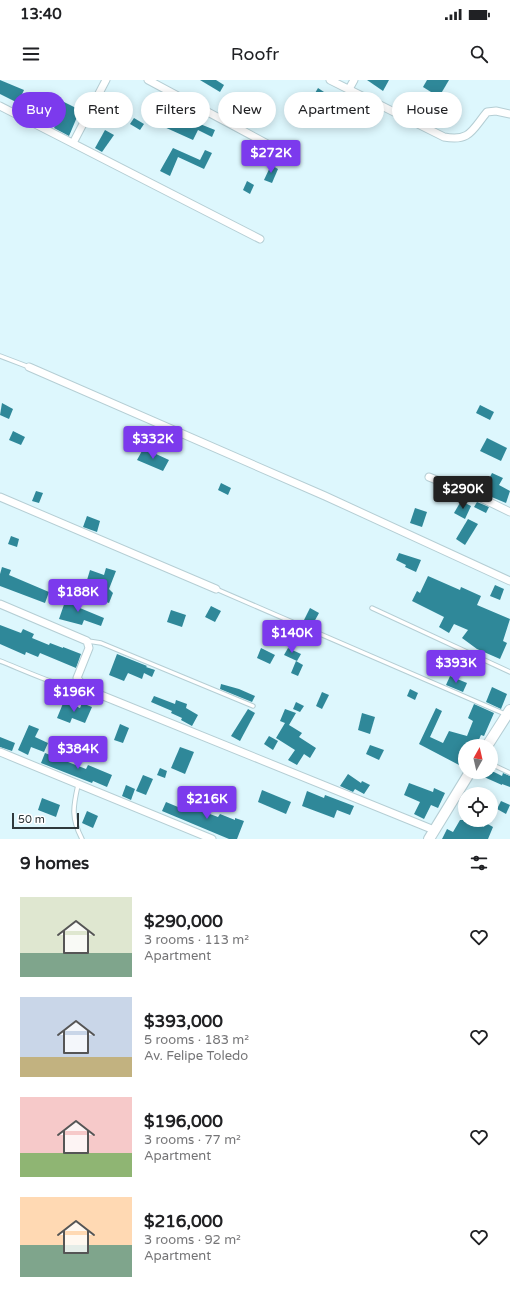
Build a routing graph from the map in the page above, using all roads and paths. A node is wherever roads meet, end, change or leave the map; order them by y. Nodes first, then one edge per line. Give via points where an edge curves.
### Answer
1 (106, 80) edge
2 (148, 80) edge
3 (330, 80) edge
4 (354, 80) edge
5 (349, 89) junction
6 (0, 106) edge
7 (510, 114) edge
8 (73, 143) junction
9 (290, 156) dead end
10 (260, 239) dead end
11 (0, 356) edge
12 (29, 367) joint
13 (429, 477) dead end
14 (0, 497) edge
15 (510, 512) edge
16 (510, 581) edge
17 (216, 589) joint
18 (0, 604) edge
19 (372, 608) dead end
20 (87, 641) junction
21 (0, 660) edge
22 (510, 672) edge
23 (86, 688) junction
24 (253, 706) dead end
25 (508, 712) edge
26 (491, 739) edge
27 (0, 752) edge
28 (498, 767) edge
29 (510, 773) edge
30 (466, 779) edge
31 (78, 784) junction
32 (431, 835) edge
33 (82, 839) edge
34 (212, 839) edge

1 - 8 street
2 - 9 street
3 - 5 street
4 - 5 street
5 - 7 street via 457,140 469,134 486,112
6 - 8 street
8 - 10 street
11 - 12 lane
12 - 16 street via 324,496
13 - 15 street
14 - 17 street
17 - 25 lane
18 - 20 street
19 - 22 lane
20 - 23 street via 89,648 77,678
20 - 24 lane via 101,643
21 - 23 lane via 78,690
23 - 32 street
25 - 26 main road
27 - 31 street
28 - 29 lane
30 - 32 main road
31 - 33 lane via 73,807 75,825
31 - 34 street

